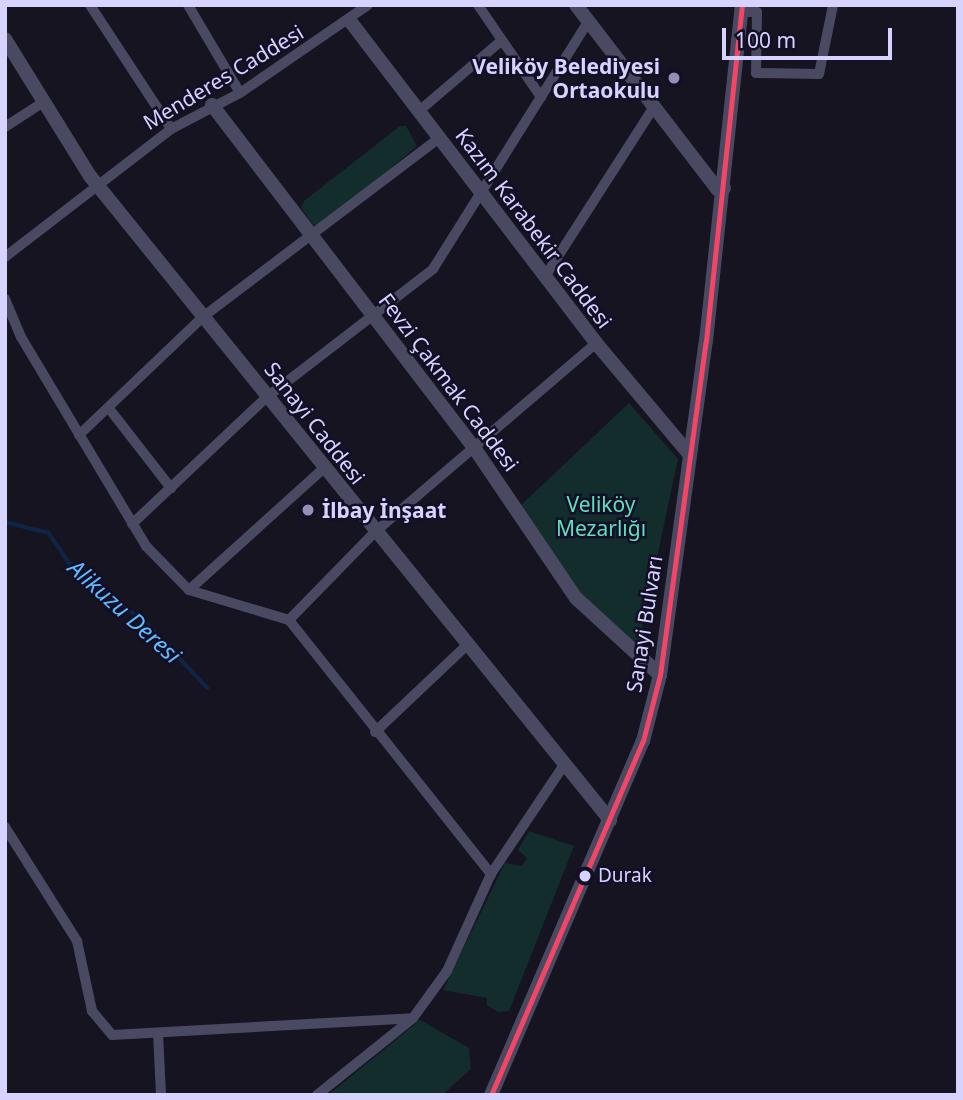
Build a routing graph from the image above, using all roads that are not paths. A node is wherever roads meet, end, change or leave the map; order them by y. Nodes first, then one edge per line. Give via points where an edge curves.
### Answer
1 (90, 5) edge
2 (188, 5) edge
3 (368, 5) edge
4 (478, 5) edge
5 (576, 5) edge
6 (833, 5) edge
7 (741, 9) edge
8 (350, 21) junction
9 (588, 22) junction
10 (5, 39) edge
11 (502, 40) junction
12 (736, 66) junction
13 (756, 66) junction
14 (240, 93) junction
15 (541, 97) junction
16 (45, 101) junction
17 (212, 105) junction
18 (654, 107) junction
19 (419, 111) junction
20 (5, 127) edge
21 (172, 129) junction
22 (439, 138) junction
23 (97, 181) junction
24 (724, 188) junction
25 (483, 196) junction
26 (312, 234) junction
27 (5, 257) edge
28 (546, 275) junction
29 (5, 299) edge
30 (371, 314) junction
31 (204, 316) junction
32 (596, 344) junction
33 (267, 397) junction
34 (111, 411) junction
35 (79, 435) junction
36 (473, 446) junction
37 (690, 455) junction
38 (324, 468) junction
39 (171, 488) junction
40 (132, 524) junction
41 (375, 532) junction
42 (189, 590) junction
43 (289, 620) junction
44 (466, 646) junction
45 (660, 675) junction
46 (375, 732) junction
47 (564, 765) junction
48 (610, 820) junction
49 (5, 827) edge
50 (491, 874) junction
51 (413, 1018) junction
52 (158, 1033) junction
53 (162, 1095) edge
54 (317, 1095) edge
55 (491, 1095) edge

1 - 21 street
2 - 14 street
3 - 8 street, Menderes Caddesi
4 - 11 street
5 - 9 street
6 - 13 street via 819,75 756,73
7 - 12 street, Sanayi Bulvarı
7 - 13 street via 757,12
8 - 14 street, Menderes Caddesi
8 - 19 street, Kazım Karabekir Caddesi
9 - 15 street
9 - 18 street
10 - 16 street, Sanayi Caddesi
11 - 15 street
11 - 19 street
12 - 13 street
12 - 24 street, Sanayi Bulvarı
14 - 17 street, Menderes Caddesi
15 - 25 street
16 - 20 street
16 - 23 street, Sanayi Caddesi
17 - 21 street, Menderes Caddesi
17 - 26 street, Fevzi Çakmak Caddesi
18 - 24 street via 717,189
18 - 28 street
19 - 22 street, Kazım Karabekir Caddesi
21 - 23 street, Menderes Caddesi
22 - 25 street, Kazım Karabekir Caddesi
22 - 26 street
23 - 27 street, Menderes Caddesi
23 - 31 street, Sanayi Caddesi
24 - 37 street, Sanayi Bulvarı
25 - 28 street, Kazım Karabekir Caddesi
25 - 30 street via 433,269
26 - 30 street, Fevzi Çakmak Caddesi
26 - 31 street
28 - 32 street, Kazım Karabekir Caddesi
29 - 35 street via 20,337
30 - 33 street
30 - 36 street, Fevzi Çakmak Caddesi
31 - 33 street, Sanayi Caddesi
31 - 34 street
32 - 36 street
32 - 37 street, Kazım Karabekir Caddesi
33 - 38 street, Sanayi Caddesi
33 - 39 street
34 - 35 street
34 - 39 street
35 - 40 street
36 - 41 street
36 - 45 street, Fevzi Çakmak Caddesi via 576,598
37 - 45 street, Sanayi Bulvarı
38 - 41 street, Sanayi Caddesi
38 - 42 street
39 - 40 street
40 - 42 street
41 - 43 street
41 - 44 street, Sanayi Caddesi
42 - 43 street
43 - 46 street
44 - 46 street
44 - 47 street, Sanayi Caddesi
45 - 48 street, Sanayi Bulvarı via 642,741
46 - 50 street
47 - 48 street, Sanayi Caddesi
47 - 50 street
48 - 55 street, Sanayi Bulvarı
49 - 52 street via 77,941 92,1011 112,1035
50 - 51 street via 447,971
51 - 52 street
51 - 54 street
52 - 53 street

